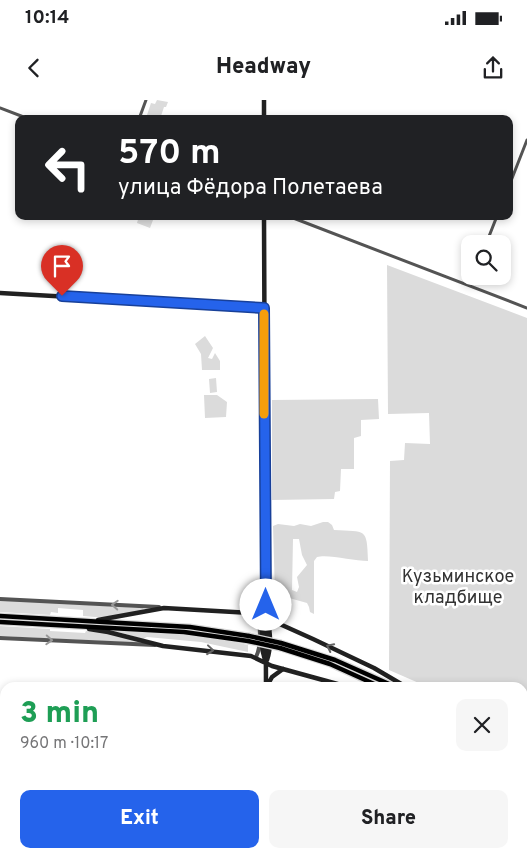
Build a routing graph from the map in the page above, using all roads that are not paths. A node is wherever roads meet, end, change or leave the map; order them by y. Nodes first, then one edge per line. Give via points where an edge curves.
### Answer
1 (146, 100) edge
2 (264, 100) edge
3 (0, 108) edge
4 (18, 115) edge
5 (140, 115) edge
6 (264, 115) edge
7 (527, 140) edge
8 (513, 176) edge
9 (264, 220) edge
10 (298, 220) edge
11 (495, 220) edge
12 (490, 235) edge
13 (470, 286) joint
14 (0, 293) edge
15 (264, 308) junction
16 (527, 308) edge
17 (0, 599) edge
18 (164, 608) junction
19 (255, 614) junction
20 (0, 616) edge
21 (266, 618) junction
22 (84, 621) junction
23 (0, 622) edge
24 (72, 626) junction
25 (0, 638) edge
26 (249, 638) junction
27 (280, 645) junction
28 (163, 646) junction
29 (256, 657) junction
30 (266, 664) junction
31 (283, 669) junction
32 (266, 682) edge
33 (269, 682) edge
34 (330, 682) edge
35 (370, 682) edge
36 (384, 682) edge
37 (398, 682) edge

1 - 5 street
2 - 6 main road
3 - 4 street
7 - 8 street
9 - 15 main road
10 - 13 street
11 - 12 street
13 - 16 street
14 - 15 main road
15 - 21 main road
18 -> 17 street
18 - 19 main road
18 - 22 main road
19 - 21 main road
19 - 29 street via 259,621
20 - 22 main road
21 - 30 main road via 262,627 262,652
37 -> 21 main road
22 - 26 main road via 190,627
23 - 24 main road
24 - 26 main road
24 - 28 main road
25 -> 28 street
26 - 27 main road, bridge
27 - 35 main road
27 - 36 main road via 335,660
28 -> 29 main road
29 - 30 main road
30 - 31 main road
30 - 32 main road
31 - 33 main road
31 - 34 main road

